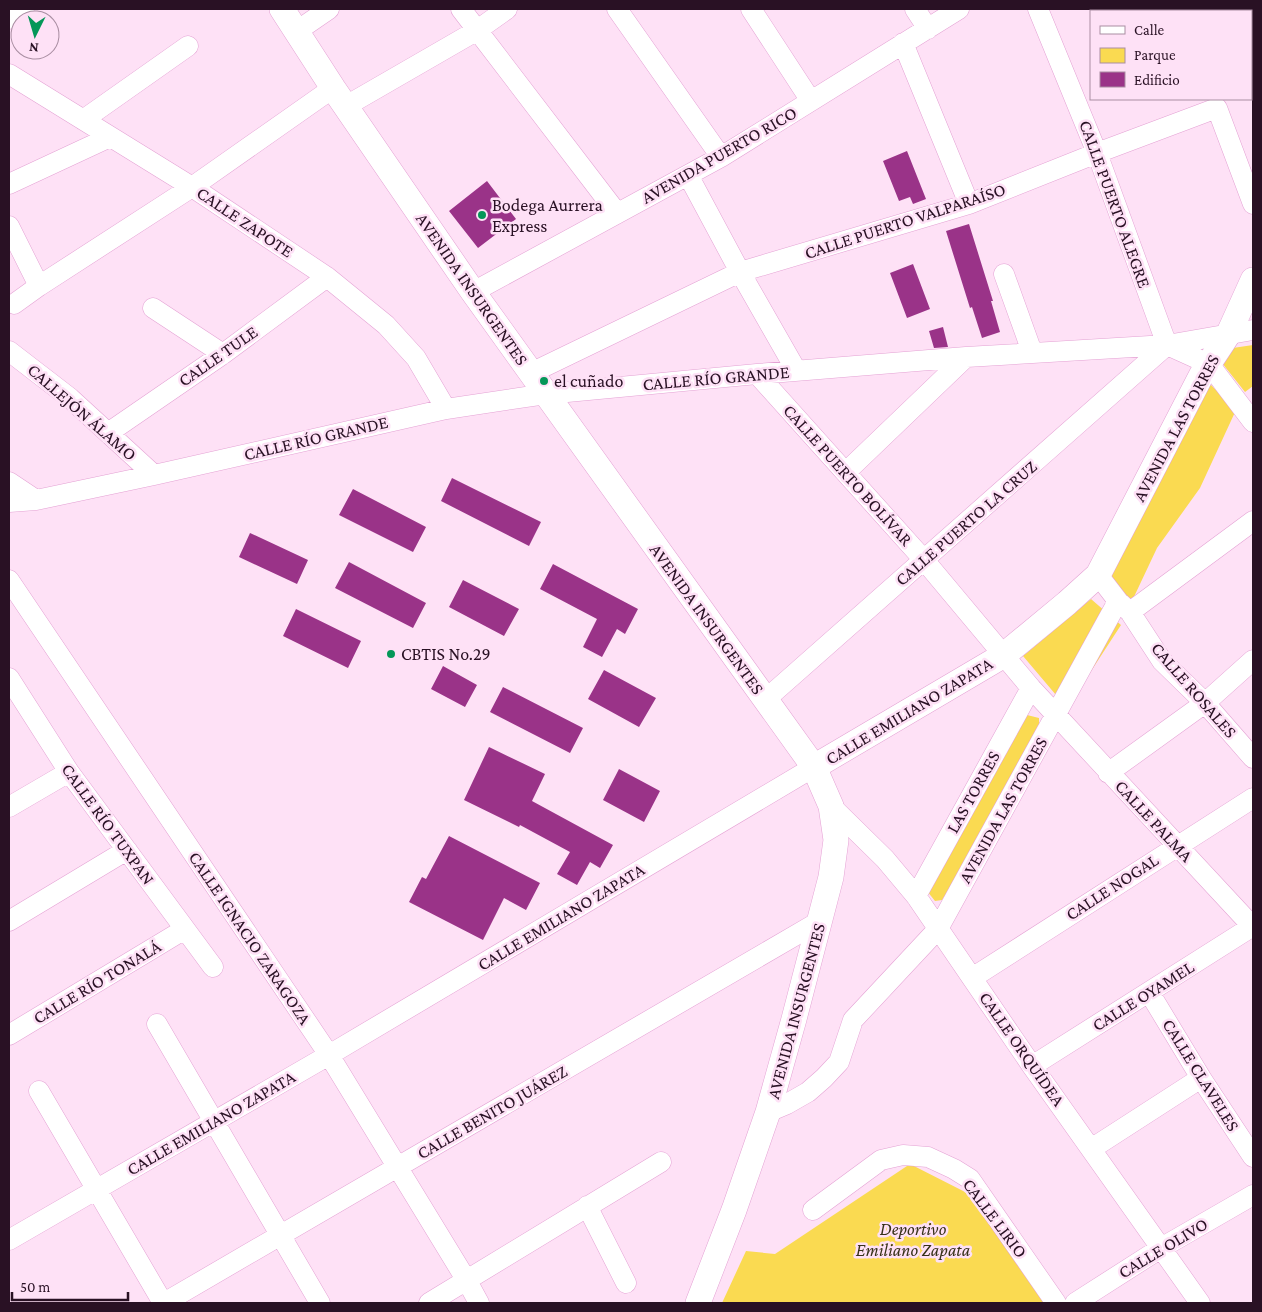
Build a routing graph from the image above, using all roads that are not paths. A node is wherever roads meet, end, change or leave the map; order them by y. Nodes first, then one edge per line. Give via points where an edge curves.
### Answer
1 (24, 9) edge
2 (282, 9) edge
3 (329, 9) edge
4 (460, 9) edge
5 (507, 9) edge
6 (617, 9) edge
7 (751, 9) edge
8 (915, 9) edge
9 (960, 9) edge
10 (1038, 9) edge
11 (9, 20) edge
12 (928, 29) junction
13 (297, 31) junction
14 (476, 31) junction
15 (903, 43) junction
16 (188, 46) dead end
17 (9, 74) edge
18 (339, 97) junction
19 (811, 101) junction
20 (83, 120) junction
21 (110, 137) junction
22 (1097, 153) junction
23 (721, 157) junction
24 (688, 175) junction
25 (9, 184) edge
26 (192, 187) junction
27 (969, 204) junction
28 (1253, 204) edge
29 (617, 213) junction
30 (9, 226) edge
31 (740, 272) junction
32 (1004, 274) dead end
33 (327, 277) junction
34 (1253, 280) edge
35 (39, 286) junction
36 (473, 292) junction
37 (14, 304) dead end
38 (153, 308) dead end
39 (1253, 330) edge
40 (1229, 333) junction
41 (1167, 345) junction
42 (9, 351) edge
43 (1032, 352) junction
44 (222, 354) junction
45 (966, 357) junction
46 (1209, 364) junction
47 (796, 370) junction
48 (531, 373) junction
49 (758, 374) junction
50 (546, 394) junction
51 (446, 409) junction
52 (1253, 422) edge
53 (108, 433) junction
54 (846, 472) junction
55 (154, 475) junction
56 (9, 482) edge
57 (36, 500) junction
58 (9, 502) edge
59 (1253, 521) edge
60 (924, 560) junction
61 (1098, 575) junction
62 (9, 580) edge
63 (1124, 606) junction
64 (1004, 655) junction
65 (1253, 660) edge
66 (11, 686) edge
67 (1031, 688) junction
68 (765, 700) junction
69 (1205, 703) junction
70 (1055, 714) junction
71 (1253, 758) edge
72 (814, 767) junction
73 (69, 772) junction
74 (1108, 773) junction
75 (1253, 798) edge
76 (831, 806) junction
77 (9, 807) edge
78 (1177, 846) junction
79 (127, 850) junction
80 (916, 896) junction
81 (9, 921) edge
82 (820, 921) junction
83 (1253, 927) edge
84 (938, 928) junction
85 (185, 929) junction
86 (213, 966) dead end
87 (972, 978) junction
88 (1149, 992) junction
89 (157, 1024) dead end
90 (9, 1035) edge
91 (329, 1055) junction
92 (1032, 1066) junction
93 (1201, 1078) junction
94 (39, 1092) dead end
95 (768, 1112) junction
96 (213, 1120) junction
97 (1091, 1148) junction
98 (1253, 1157) edge
99 (662, 1162) dead end
100 (398, 1168) junction
101 (96, 1190) junction
102 (1253, 1195) edge
103 (586, 1206) junction
104 (813, 1210) dead end
105 (280, 1234) junction
106 (9, 1240) edge
107 (1161, 1248) junction
108 (467, 1281) junction
109 (626, 1283) dead end
110 (163, 1303) edge
111 (320, 1303) edge
112 (429, 1303) edge
113 (479, 1303) edge
114 (698, 1303) edge
115 (1056, 1303) edge
116 (1074, 1303) edge
117 (1200, 1303) edge

1 - 11 street
2 - 13 main road, AVENIDA INSURGENTES
3 - 13 street
4 - 14 street
5 - 14 street
6 - 23 street
7 - 19 street
8 - 12 street
9 - 12 street, AVENIDA PUERTO RICO
10 - 22 street, CALLE PUERTO ALEGRE
12 - 15 street, AVENIDA PUERTO RICO
13 - 18 main road, AVENIDA INSURGENTES
14 - 18 street
14 - 29 street
15 - 19 street, AVENIDA PUERTO RICO
15 - 27 street
16 - 20 street
17 - 20 street, CALLE ZAPOTE
18 - 26 street
18 - 36 main road, AVENIDA INSURGENTES
19 - 23 street, AVENIDA PUERTO RICO
20 - 21 street, CALLE ZAPOTE
21 - 25 street
21 - 26 street, CALLE ZAPOTE
22 - 27 street, CALLE PUERTO VALPARAÍSO
22 - 28 street, CALLE PUERTO VALPARAÍSO via 1217,108
22 - 41 street, CALLE PUERTO ALEGRE
23 - 24 street, AVENIDA PUERTO RICO
24 - 29 street, AVENIDA PUERTO RICO
24 - 31 street
26 - 33 street, CALLE ZAPOTE
26 - 35 street
27 - 31 street, CALLE PUERTO VALPARAÍSO
29 - 36 street, AVENIDA PUERTO RICO
30 - 35 street
31 - 47 street
31 - 48 street, CALLE PUERTO VALPARAÍSO
32 - 43 street
33 - 44 street, CALLE TULE
33 - 51 street, CALLE ZAPOTE via 386,325 416,358
34 - 40 main road, AVENIDA LAS TORRES
35 - 37 street
36 - 48 main road, AVENIDA INSURGENTES
38 - 44 street
39 - 40 street, CALLE RÍO GRANDE
40 - 41 street, CALLE RÍO GRANDE
40 - 46 main road, AVENIDA LAS TORRES
41 - 43 street, CALLE RÍO GRANDE
41 - 46 street
41 - 60 street, CALLE PUERTO LA CRUZ
42 - 53 street, CALLEJÓN ÁLAMO via 70,398
43 - 45 street, CALLE RÍO GRANDE
44 - 53 street, CALLE TULE
45 - 47 street, CALLE RÍO GRANDE
45 - 54 street
46 - 52 street
46 - 61 main road, AVENIDA LAS TORRES
47 - 49 street, CALLE RÍO GRANDE
48 - 50 main road, AVENIDA INSURGENTES
49 - 50 street, CALLE RÍO GRANDE
49 - 54 street, CALLE PUERTO BOLÍVAR
50 - 51 street, CALLE RÍO GRANDE
50 - 68 main road, AVENIDA INSURGENTES
51 - 55 street, CALLE RÍO GRANDE
53 - 55 street, CALLEJÓN ÁLAMO
54 - 60 street, CALLE PUERTO BOLÍVAR
55 - 57 street, CALLE RÍO GRANDE
56 - 57 street
57 - 58 street, CALLE RÍO GRANDE
59 - 63 street
60 - 64 street, CALLE PUERTO BOLÍVAR
60 - 68 street, CALLE PUERTO LA CRUZ
61 - 63 street, CALLE ROSALES
61 - 64 main road, CALLE EMILIANO ZAPATA via 1068,604
62 - 91 street, CALLE IGNACIO ZARAGOZA
63 - 69 street, CALLE ROSALES via 1162,660
63 - 70 street, AVENIDA LAS TORRES
64 - 67 street, CALLE PUERTO BOLÍVAR
64 - 72 main road, CALLE EMILIANO ZAPATA
65 - 69 street
66 - 73 street, CALLE RÍO TUXPAN
67 - 70 street, CALLE PUERTO BOLÍVAR
67 - 80 street, LAS TORRES
68 - 72 main road, AVENIDA INSURGENTES
69 - 71 street, CALLE ROSALES
69 - 74 street
70 - 74 street, CALLE PALMA
70 - 84 street, AVENIDA LAS TORRES
72 - 76 main road, AVENIDA INSURGENTES
72 - 91 street, CALLE EMILIANO ZAPATA
73 - 77 street
73 - 79 street, CALLE RÍO TUXPAN
74 - 78 street, CALLE PALMA
75 - 78 street, CALLE NOGAL
76 - 80 street, CALLE ORQUÍDEA via 886,859
76 - 82 main road, AVENIDA INSURGENTES via 836,840
78 - 83 street, CALLE PALMA
78 - 87 street, CALLE NOGAL
79 - 81 street
79 - 85 street, CALLE RÍO TUXPAN
80 - 84 street, CALLE ORQUÍDEA
82 - 95 main road, AVENIDA INSURGENTES
82 - 100 street, CALLE BENITO JUÁREZ
83 - 88 street, CALLE OYAMEL
84 - 87 street, CALLE ORQUÍDEA
84 - 95 street, AVENIDA LAS TORRES via 853,1020 839,1062 808,1092
85 - 86 street, CALLE RÍO TUXPAN
85 - 90 street, CALLE RÍO TONALÁ
87 - 92 street, CALLE ORQUÍDEA
88 - 92 street, CALLE OYAMEL
88 - 93 street, CALLE CLAVELES
89 - 96 street
91 - 96 street, CALLE EMILIANO ZAPATA
91 - 100 street, CALLE IGNACIO ZARAGOZA
92 - 97 street, CALLE ORQUÍDEA
93 - 97 street
93 - 98 street, CALLE CLAVELES
94 - 101 street
95 - 114 main road, AVENIDA INSURGENTES
96 - 101 street, CALLE EMILIANO ZAPATA
96 - 105 street
97 - 107 street, CALLE ORQUÍDEA
99 - 103 street
100 - 105 street, CALLE BENITO JUÁREZ
100 - 108 street, CALLE IGNACIO ZARAGOZA
101 - 106 street, CALLE EMILIANO ZAPATA
101 - 110 street
102 - 107 street, CALLE OLIVO
103 - 108 street
103 - 109 street
104 - 115 street, CALLE LIRIO via 880,1160 903,1155 928,1157 970,1179
105 - 110 street, CALLE BENITO JUÁREZ
105 - 111 street
107 - 116 street, CALLE OLIVO
107 - 117 street, CALLE ORQUÍDEA
108 - 112 street
108 - 113 street, CALLE IGNACIO ZARAGOZA

